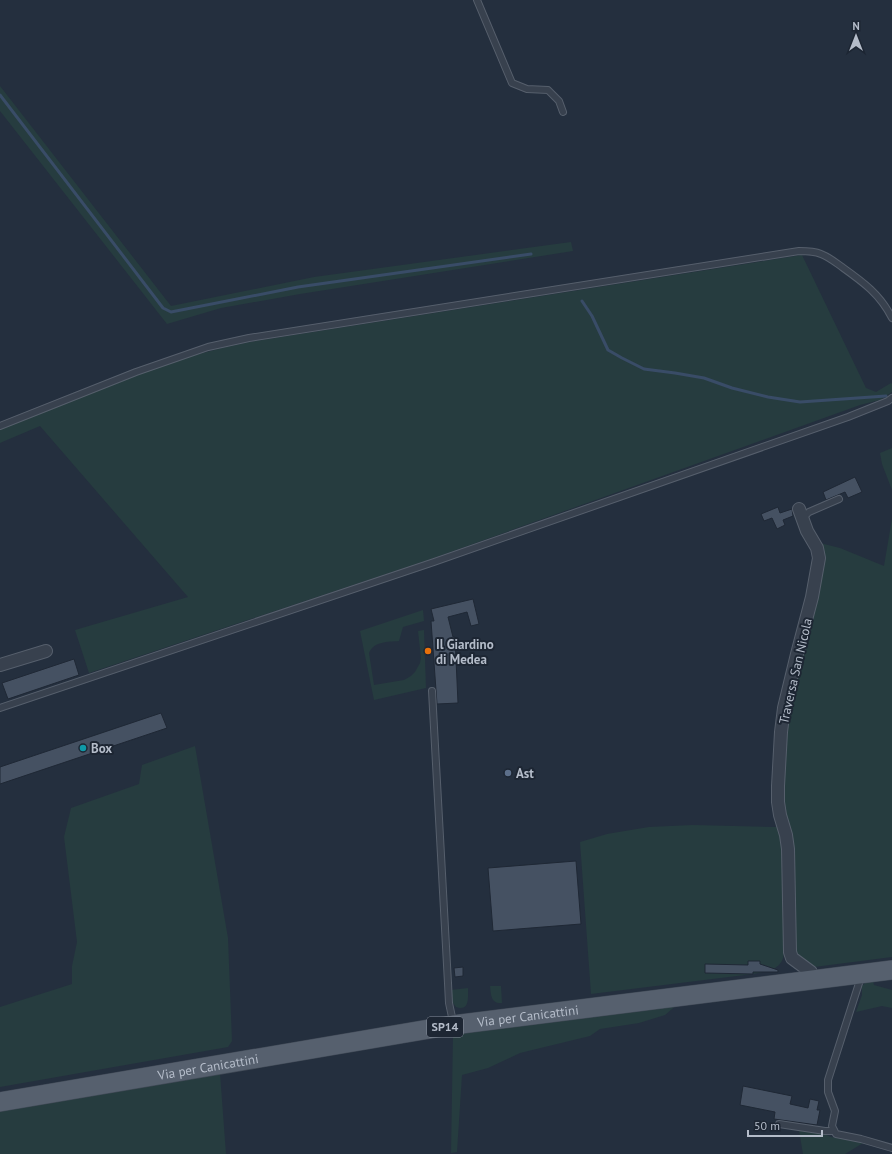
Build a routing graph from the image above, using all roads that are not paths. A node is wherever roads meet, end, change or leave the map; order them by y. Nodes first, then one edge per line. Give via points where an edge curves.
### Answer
1 (477, 0) edge
2 (564, 112) dead end
3 (892, 318) edge
4 (892, 398) edge
5 (0, 426) edge
6 (839, 499) dead end
7 (801, 513) joint
8 (46, 651) dead end
9 (0, 665) edge
10 (432, 691) dead end
11 (0, 708) edge
12 (892, 962) edge
13 (892, 970) edge
14 (811, 972) junction
15 (862, 974) junction
16 (452, 1018) junction
17 (0, 1094) edge
18 (0, 1102) edge
19 (779, 1124) dead end
20 (834, 1131) junction
21 (892, 1148) edge

1 - 2 lane via 512,83 527,89 548,90 559,101
3 - 5 lane via 870,288 843,268 821,254 799,251 215,345 136,372
4 - 11 lane via 848,417 441,559
6 - 7 lane
7 - 14 street, Traversa San Nicola via 819,558 812,597 784,708 778,797 788,850 790,952 792,958
8 - 9 street
10 - 16 lane
12 - 14 main road, Via per Canicattini / SP14
13 - 15 main road, Via per Canicattini / SP14
14 - 16 main road, Via per Canicattini / SP14
15 - 18 main road, Via per Canicattini / SP14 via 453,1025
15 - 20 lane via 828,1080 828,1092 834,1111
16 - 17 main road, Via per Canicattini / SP14
19 - 20 lane
20 - 21 lane via 836,1134

